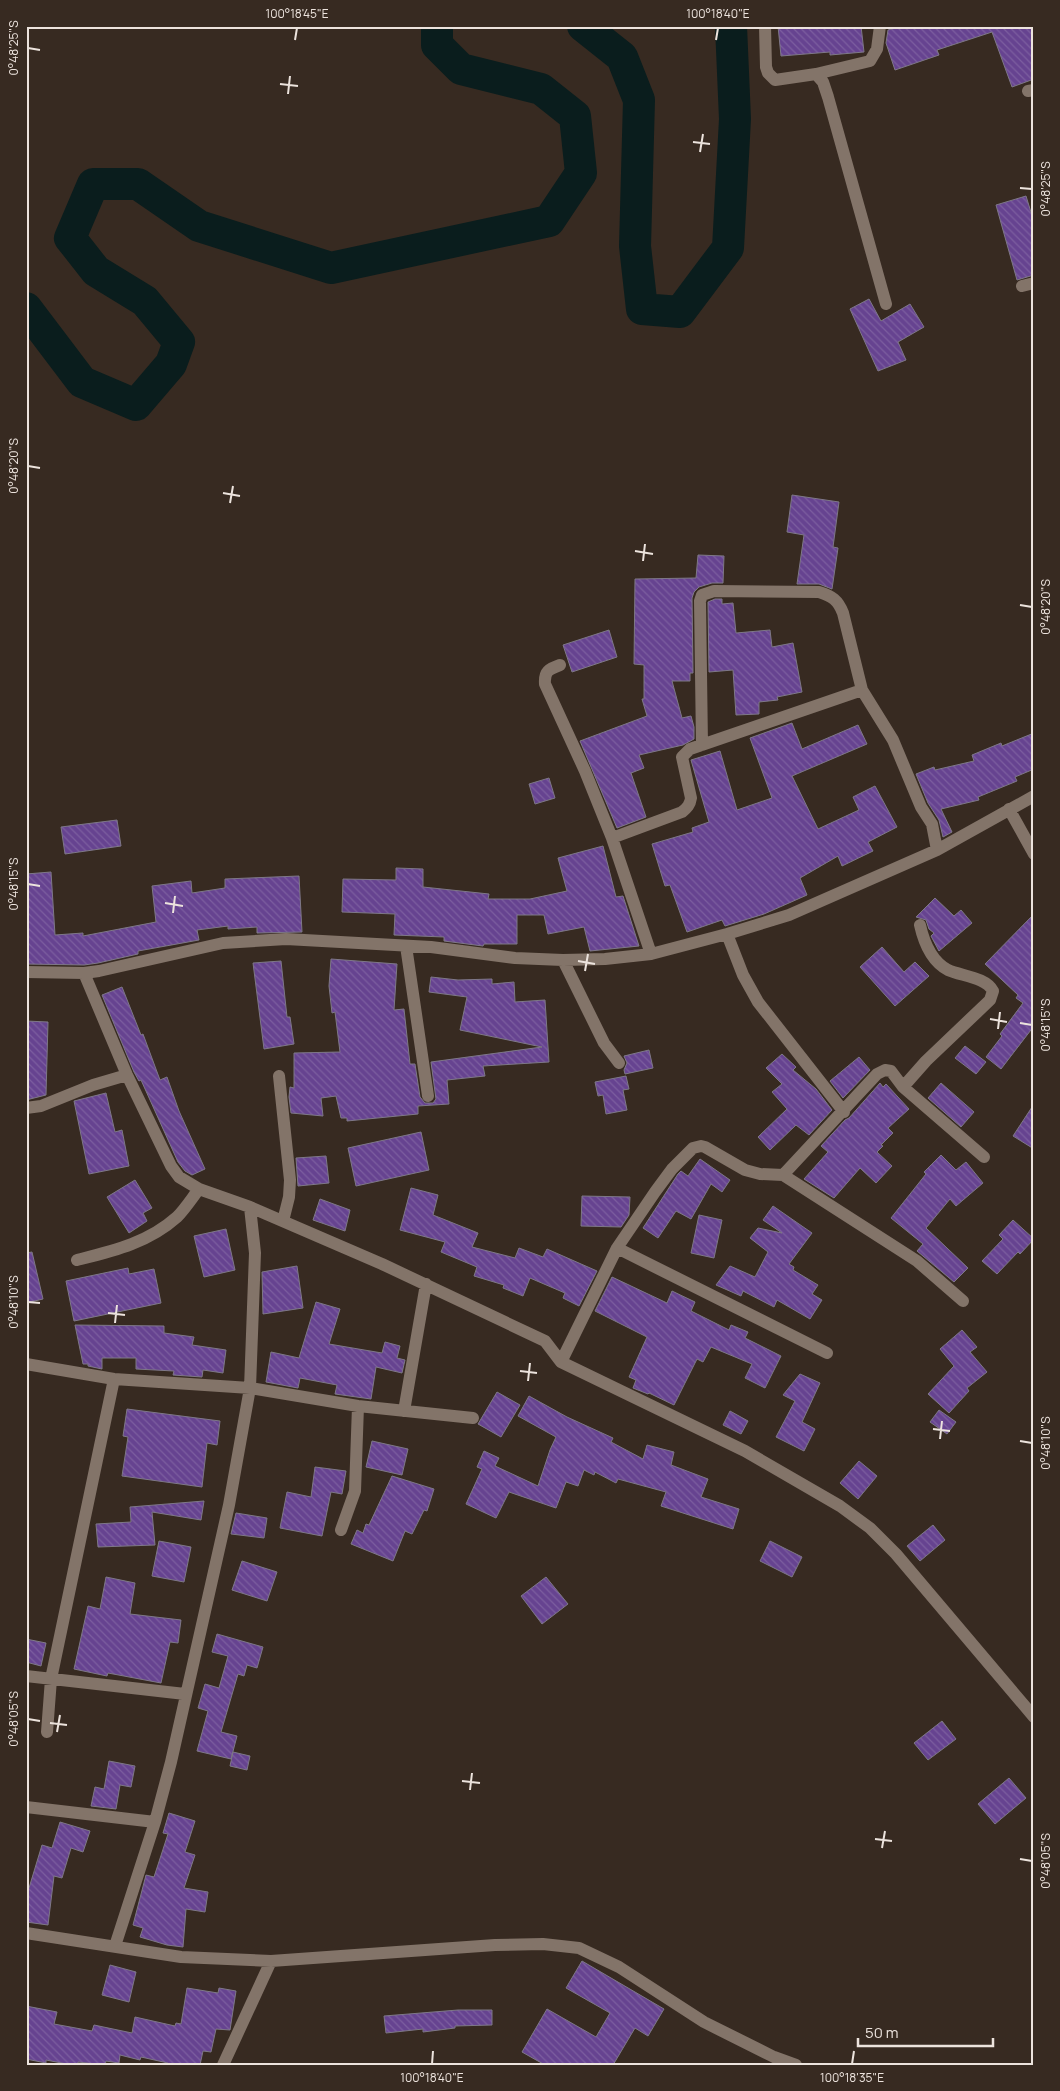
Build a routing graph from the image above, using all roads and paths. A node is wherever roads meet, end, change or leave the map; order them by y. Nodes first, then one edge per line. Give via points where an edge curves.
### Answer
1 (765, 26) edge
2 (880, 26) edge
3 (816, 74) junction
4 (886, 304) dead end
5 (560, 665) dead end
6 (862, 690) junction
7 (702, 745) junction
8 (1034, 796) edge
9 (1009, 809) junction
10 (612, 838) junction
11 (937, 850) junction
12 (1034, 854) edge
13 (920, 926) dead end
14 (727, 934) junction
15 (406, 946) junction
16 (651, 954) junction
17 (563, 960) junction
18 (26, 972) edge
19 (84, 973) junction
20 (619, 1063) dead end
21 (127, 1075) junction
22 (279, 1076) dead end
23 (903, 1087) junction
24 (428, 1096) dead end
25 (26, 1108) edge
26 (844, 1112) junction
27 (984, 1157) dead end
28 (783, 1175) junction
29 (199, 1189) junction
30 (250, 1207) junction
31 (283, 1221) junction
32 (617, 1248) junction
33 (77, 1260) dead end
34 (426, 1284) junction
35 (963, 1301) dead end
36 (827, 1353) dead end
37 (561, 1362) junction
38 (26, 1364) edge
39 (114, 1379) junction
40 (250, 1388) junction
41 (358, 1406) junction
42 (404, 1411) junction
43 (473, 1418) dead end
44 (341, 1530) dead end
45 (26, 1676) edge
46 (51, 1679) junction
47 (186, 1694) junction
48 (1034, 1717) edge
49 (47, 1732) dead end
50 (26, 1807) edge
51 (155, 1822) junction
52 (26, 1933) edge
53 (115, 1946) junction
54 (271, 1961) junction
55 (223, 2065) edge
56 (796, 2065) edge

1 - 3 street via 766,67 771,78
2 - 3 street via 877,49 870,60
3 - 4 street via 823,82 828,97
5 - 10 street via 546,673 545,684
6 - 7 street
6 - 7 street via 843,613 831,596 819,592 707,592 700,601
6 - 11 street via 893,740 921,807 932,824
7 - 10 street via 690,749 682,757 691,798 687,808
8 - 9 street
9 - 11 street
9 - 12 street
10 - 16 street
11 - 14 street via 789,914
13 - 23 street via 926,945 937,961 948,969 987,983 993,991 990,1000
14 - 16 street
14 - 26 street via 758,1002
15 - 17 street
15 - 19 street via 286,939 223,943
15 - 24 street
16 - 17 street
17 - 20 street via 604,1043
18 - 19 street
19 - 21 street
21 - 25 street via 41,1106
21 - 29 street via 171,1166 179,1177
22 - 31 street via 290,1180
23 - 26 street via 891,1071 881,1071
23 - 27 street
26 - 28 street
28 - 32 street via 745,1170 705,1147 697,1147 672,1169
28 - 35 street via 917,1260
29 - 30 street
29 - 33 street via 178,1216 150,1238
30 - 31 street
30 - 40 street via 255,1253
31 - 34 street
32 - 36 street
32 - 37 street
34 - 37 street via 545,1341
34 - 42 street
37 - 48 street via 745,1451 840,1506 870,1528 896,1554
38 - 39 street
39 - 40 street
39 - 46 street
40 - 41 street
40 - 47 street via 229,1505
41 - 42 street
41 - 44 street via 355,1491
42 - 43 street
45 - 46 street
46 - 47 street
46 - 49 street
47 - 51 street
50 - 51 street
51 - 53 street
52 - 53 street
53 - 54 street via 181,1957
54 - 55 street
54 - 56 street via 542,1944 579,1948 619,1966 704,2022

